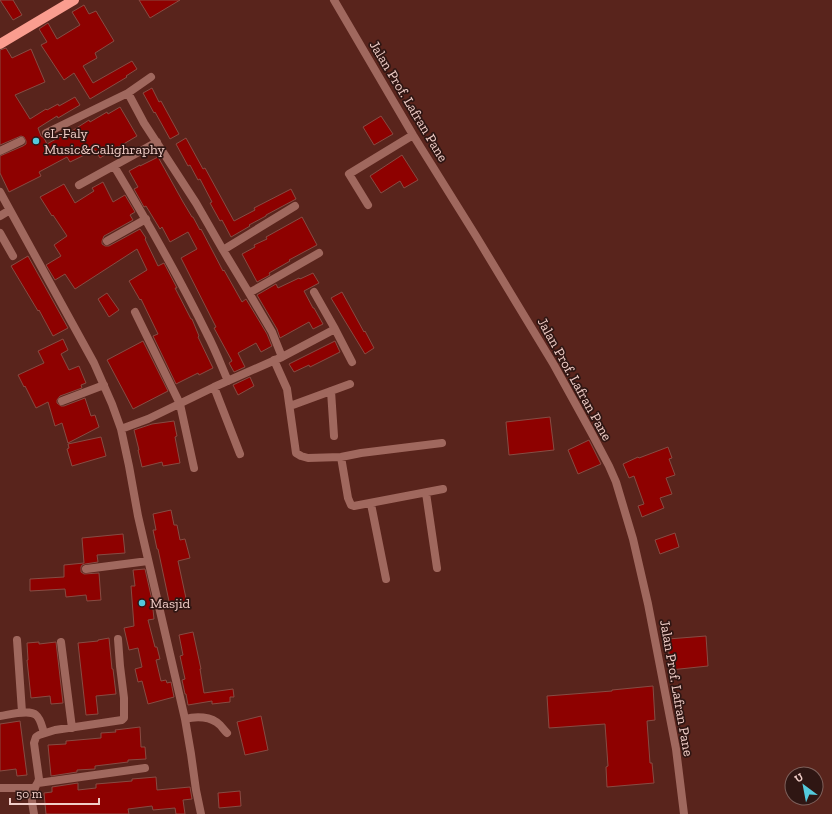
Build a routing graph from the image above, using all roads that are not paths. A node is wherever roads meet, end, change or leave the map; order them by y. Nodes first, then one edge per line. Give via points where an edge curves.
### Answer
1 (74, 0) edge
2 (334, 0) edge
3 (0, 44) edge
4 (151, 78) dead end
5 (128, 93) junction
6 (46, 133) dead end
7 (413, 135) junction
8 (21, 140) dead end
9 (157, 142) junction
10 (0, 151) edge
11 (114, 166) junction
12 (79, 185) dead end
13 (0, 192) edge
14 (368, 205) dead end
15 (295, 206) dead end
16 (10, 210) junction
17 (0, 216) edge
18 (146, 219) junction
19 (0, 233) edge
20 (107, 241) dead end
21 (222, 250) junction
22 (319, 253) dead end
23 (13, 256) dead end
24 (314, 292) dead end
25 (249, 293) junction
26 (135, 312) dead end
27 (335, 329) junction
28 (282, 357) junction
29 (274, 360) junction
30 (352, 362) dead end
31 (228, 381) junction
32 (104, 384) junction
33 (350, 384) dead end
34 (214, 387) junction
35 (331, 391) junction
36 (62, 401) dead end
37 (180, 404) junction
38 (290, 406) junction
39 (121, 429) junction
40 (334, 436) dead end
41 (442, 443) dead end
42 (240, 454) dead end
43 (341, 457) junction
44 (194, 468) dead end
45 (443, 488) dead end
46 (426, 493) junction
47 (371, 504) junction
48 (148, 561) junction
49 (437, 568) dead end
50 (86, 569) dead end
51 (386, 579) dead end
52 (118, 639) dead end
53 (17, 640) dead end
54 (61, 642) dead end
55 (22, 712) junction
56 (0, 716) edge
57 (185, 719) junction
58 (72, 728) junction
59 (44, 733) junction
60 (227, 733) dead end
61 (145, 768) dead end
62 (37, 786) junction
63 (0, 788) edge
64 (34, 814) edge
65 (200, 814) edge
66 (684, 814) edge

1 - 3 main road
2 - 7 street, Jalan Prof. Lafran Pane
4 - 5 street
5 - 6 street
5 - 9 street
7 - 14 street via 349,174
7 - 66 street, Jalan Prof. Lafran Pane via 554,365 616,482 633,539 655,636 676,749
8 - 10 street
9 - 11 street
9 - 21 street
11 - 12 street
11 - 18 street
13 - 16 street
15 - 21 street
16 - 17 street
16 - 32 street
18 - 20 street
18 - 31 street via 207,335
19 - 23 street
21 - 25 street
22 - 25 street
24 - 27 street
25 - 28 street via 272,332
26 - 37 street
27 - 28 street
27 - 30 street
28 - 29 street
29 - 31 street
29 - 38 street via 288,389
31 - 34 street
32 - 36 street
32 - 39 street
33 - 35 street
34 - 37 street
34 - 42 street
35 - 38 street
35 - 40 street
37 - 39 street
37 - 44 street
38 - 43 street via 296,453 308,458
39 - 48 street
41 - 43 street
43 - 47 street via 351,505
45 - 46 street
46 - 47 street
46 - 49 street
47 - 51 street
48 - 50 street
48 - 57 street
52 - 58 street via 124,718
53 - 55 street
54 - 58 street
55 - 56 street
55 - 59 street via 36,714
57 - 60 street via 200,717 211,720
57 - 65 street
58 - 59 street
59 - 62 street via 36,737 34,743 39,779
61 - 62 street
62 - 63 street
62 - 64 street via 32,795

